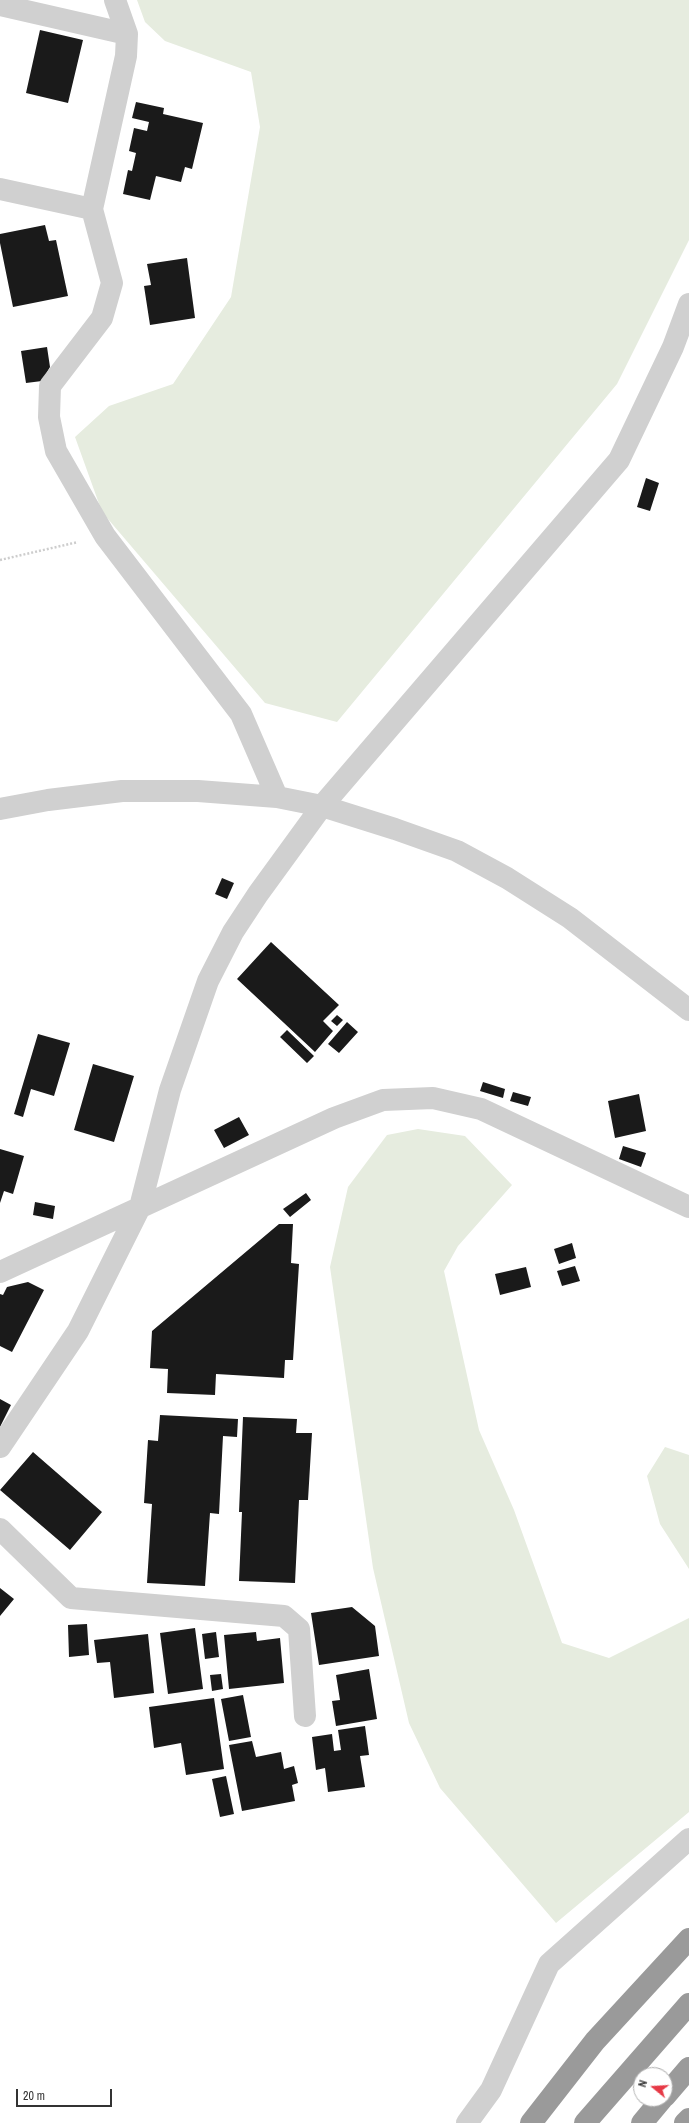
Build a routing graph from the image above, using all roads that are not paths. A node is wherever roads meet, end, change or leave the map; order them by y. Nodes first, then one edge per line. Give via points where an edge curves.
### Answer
1 (115, 0) edge
2 (0, 4) edge
3 (126, 34) junction
4 (0, 189) edge
5 (92, 209) junction
6 (689, 304) edge
7 (277, 798) junction
8 (322, 806) junction
9 (0, 809) edge
10 (689, 1010) edge
11 (140, 1207) junction
12 (689, 1207) edge
13 (0, 1272) edge
14 (0, 1447) edge
15 (0, 1529) edge
16 (305, 1716) dead end
17 (689, 1838) edge
18 (689, 1939) edge
19 (689, 2004) edge
20 (689, 2068) edge
21 (673, 2087) edge
22 (655, 2107) edge
23 (689, 2119) edge
24 (467, 2123) edge
25 (531, 2123) edge
26 (585, 2123) edge
27 (642, 2123) edge
28 (685, 2123) edge

1 - 3 street
2 - 3 street
3 - 5 street via 126,56
4 - 5 street
5 - 7 street via 112,283 102,318 50,386 49,417 56,451 105,536 241,714
6 - 8 street via 673,348 619,460
7 - 8 street
7 - 9 street via 198,792 122,791
8 - 10 street via 456,852 507,878 570,918
8 - 11 street via 233,932 208,981 170,1090
11 - 12 street via 334,1118 383,1100 433,1098 481,1109
11 - 13 street
11 - 14 street via 78,1331
15 - 16 street via 71,1598 284,1616 299,1630
17 - 24 street via 549,1964 491,2090
18 - 25 highway via 595,2041
19 - 26 highway
20 - 21 highway
22 - 27 highway
23 - 28 highway

